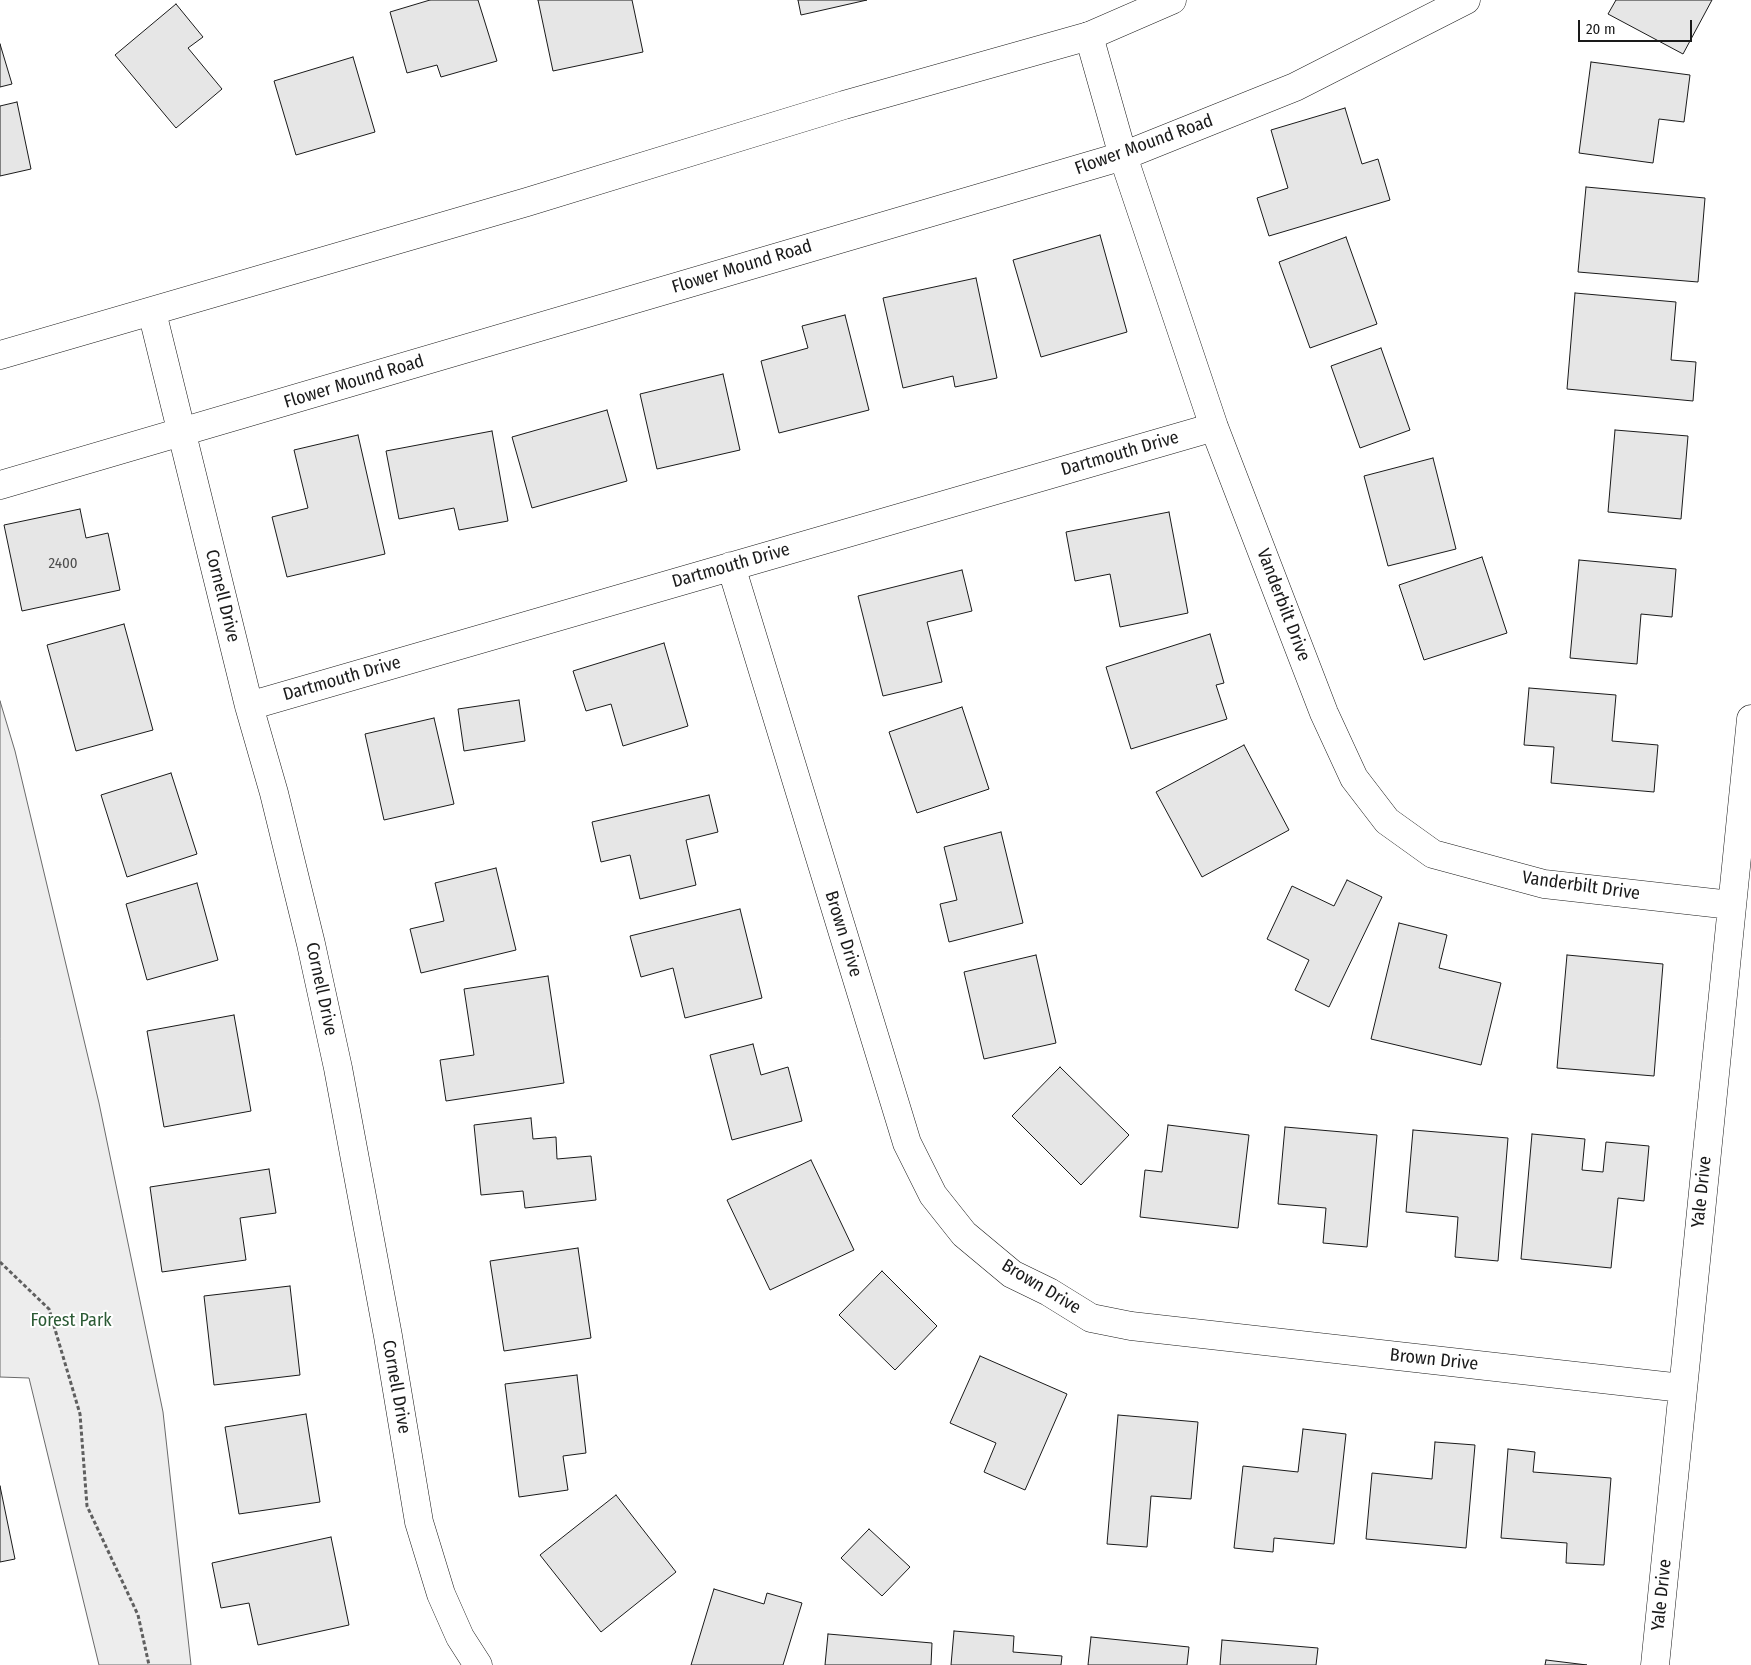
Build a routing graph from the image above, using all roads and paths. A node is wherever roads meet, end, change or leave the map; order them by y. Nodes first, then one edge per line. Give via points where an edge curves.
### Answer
1 (1172, 0) edge
2 (1466, 0) edge
3 (1089, 36) junction
4 (1123, 156) junction
5 (152, 312) junction
6 (0, 355) edge
7 (1214, 426) junction
8 (182, 433) junction
9 (0, 485) edge
10 (731, 566) junction
11 (249, 706) junction
12 (1751, 719) edge
13 (1731, 905) junction
14 (0, 1262) edge
15 (1682, 1388) junction
16 (149, 1665) edge
17 (478, 1665) edge
18 (1654, 1665) edge

1 - 3 street
2 - 4 street, Flower Mound Road via 1295,87
3 - 4 street, Vanderbilt Drive
3 - 5 street via 844,105
4 - 7 street, Vanderbilt Drive
4 - 8 street, Flower Mound Road
5 - 6 street
5 - 8 street, Cornell Drive
7 - 10 street, Dartmouth Drive
7 - 13 street, Vanderbilt Drive via 1324,714 1354,778 1388,821 1433,854 1544,884
8 - 9 street, Flower Mound Road
8 - 11 street, Cornell Drive
10 - 11 street, Dartmouth Drive
10 - 15 street, Brown Drive via 907,1143 933,1195 964,1234 1012,1274 1091,1318 1131,1326
11 - 17 street, Cornell Drive via 274,793 336,1059 419,1522 441,1594 460,1637
12 - 13 street, Yale Drive
13 - 15 street, Yale Drive
14 - 16 path via 49,1309 80,1414 87,1506 138,1615
15 - 18 street, Yale Drive

